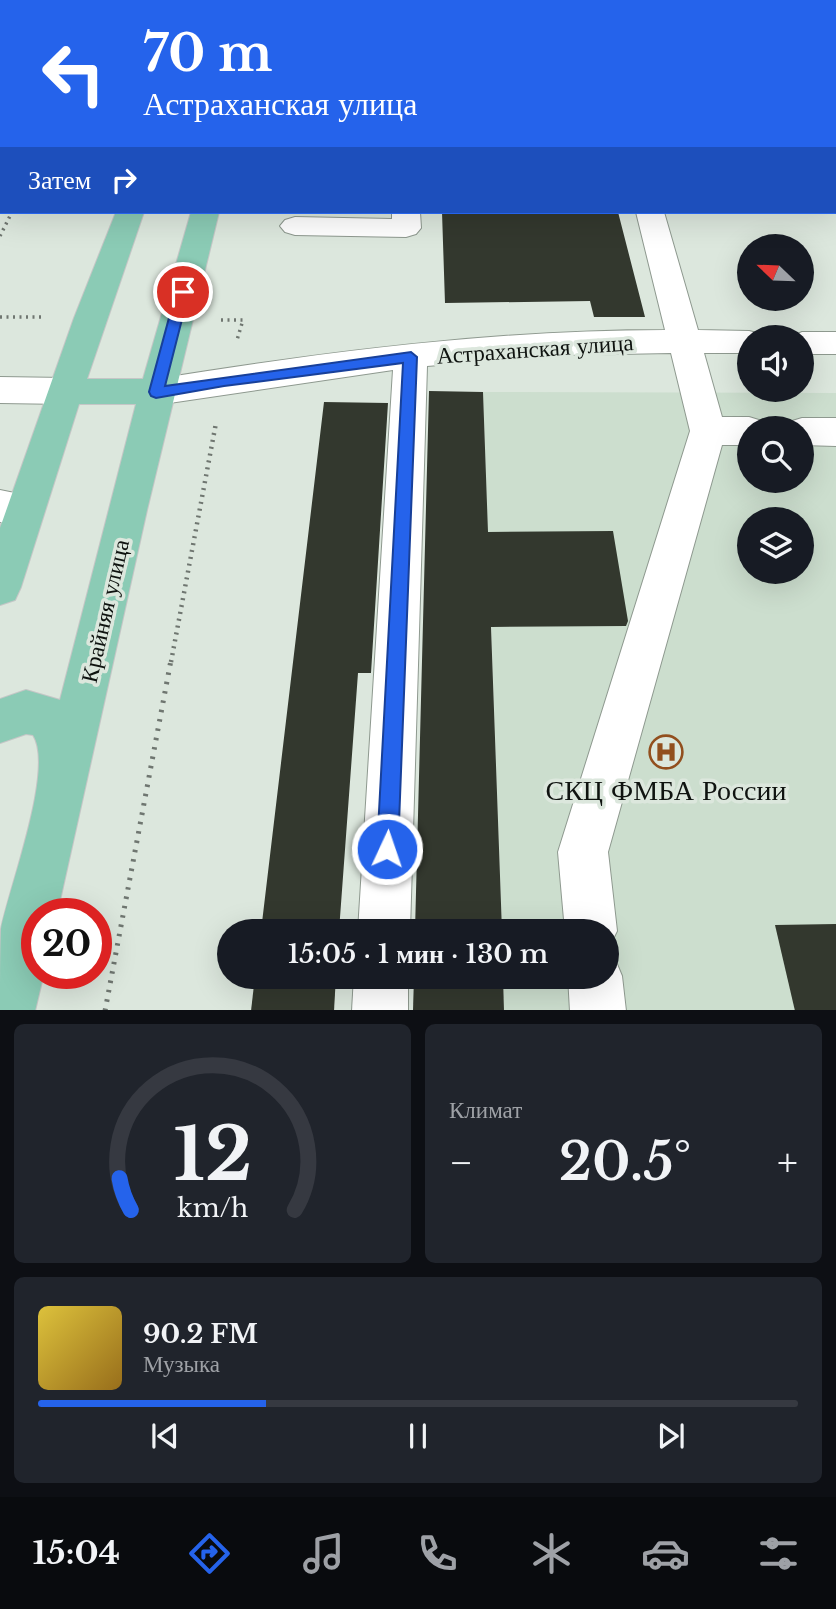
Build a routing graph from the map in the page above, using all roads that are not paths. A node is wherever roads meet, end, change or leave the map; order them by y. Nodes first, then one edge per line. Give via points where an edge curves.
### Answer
1 (129, 214) edge
2 (204, 214) edge
3 (406, 214) edge
4 (651, 214) edge
5 (295, 226) dead end
6 (686, 342) junction
7 (737, 342) edge
8 (814, 343) edge
9 (836, 343) edge
10 (411, 357) junction
11 (0, 390) edge
12 (65, 391) junction
13 (156, 392) junction
14 (729, 431) edge
15 (814, 432) edge
16 (836, 432) edge
17 (12, 508) edge
18 (0, 587) edge
19 (0, 721) edge
20 (64, 782) junction
21 (385, 919) edge
22 (589, 919) edge
23 (381, 989) edge
24 (596, 989) edge
25 (7, 1010) edge
26 (380, 1010) edge
27 (598, 1010) edge

1 - 12 main road
2 - 13 main road, Крайняя улица
3 - 5 street via 406,228
4 - 6 street
6 - 7 street, Астраханская улица
6 - 10 street, Астраханская улица via 563,344
6 - 14 street
8 - 9 street
10 - 13 street, Астраханская улица
10 - 21 street
11 - 12 street
12 - 13 main road
12 - 17 main road
13 - 20 main road, Крайняя улица
14 - 22 street via 583,852
15 - 16 street
17 - 18 main road
19 - 20 main road via 26,712 47,717 60,735
20 - 25 main road, Крайняя улица
23 - 26 street
24 - 27 street

